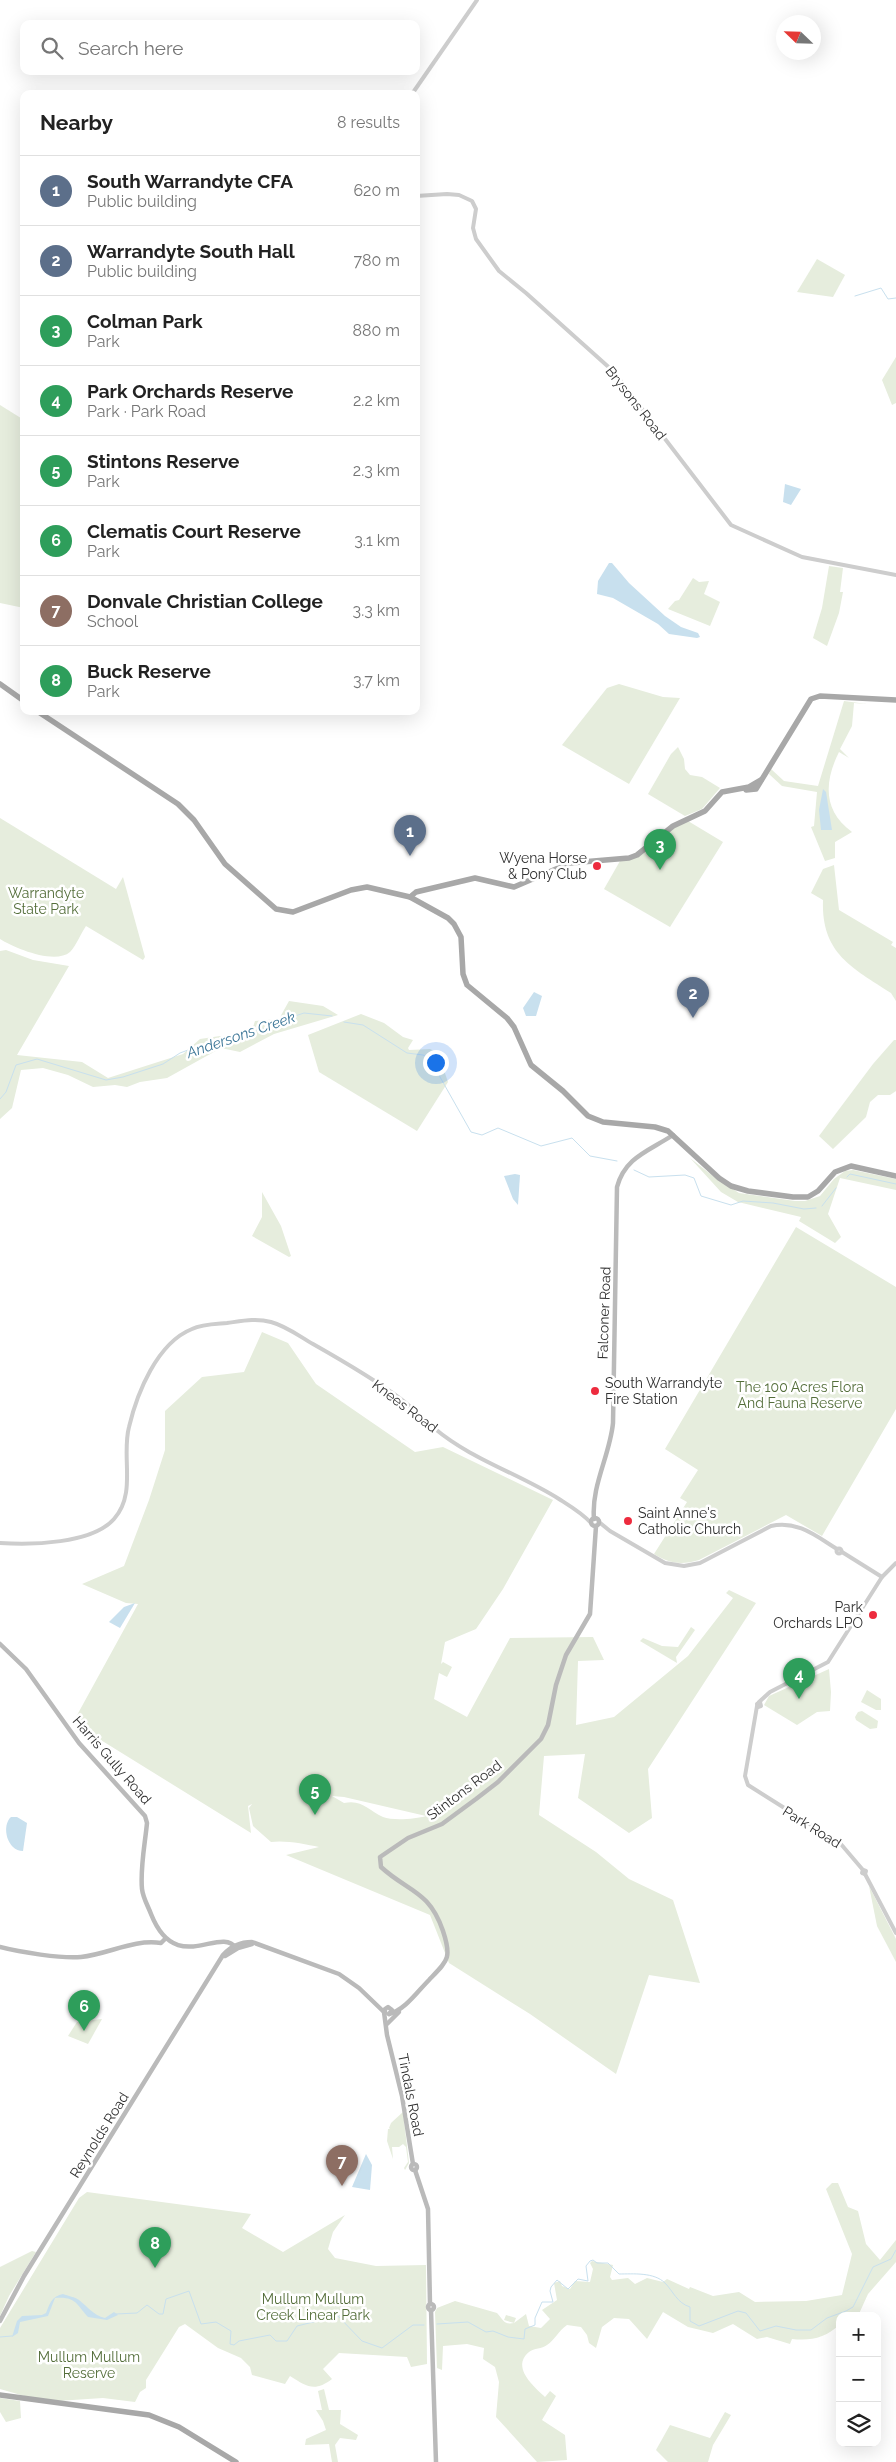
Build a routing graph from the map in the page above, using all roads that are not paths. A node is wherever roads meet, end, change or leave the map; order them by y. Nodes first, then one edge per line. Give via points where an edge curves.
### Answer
1 (477, 0) edge
2 (415, 90) edge
3 (420, 196) edge
4 (896, 575) edge
5 (0, 684) edge
6 (20, 698) edge
7 (896, 700) edge
8 (43, 715) edge
9 (413, 898) junction
10 (665, 1130) junction
11 (668, 1139) junction
12 (896, 1176) edge
13 (595, 1500) junction
14 (593, 1512) junction
15 (583, 1514) junction
16 (595, 1523) junction
17 (610, 1531) junction
18 (0, 1543) edge
19 (896, 1563) edge
20 (882, 1577) junction
21 (0, 1644) edge
22 (896, 1933) edge
23 (164, 1938) junction
24 (232, 1946) junction
25 (0, 1947) edge
26 (219, 1962) junction
27 (375, 2003) junction
28 (406, 2004) junction
29 (389, 2007) junction
30 (401, 2009) junction
31 (387, 2013) junction
32 (386, 2027) junction
33 (0, 2321) edge
34 (2, 2394) edge
35 (236, 2462) edge
36 (436, 2462) edge

1 - 2 street
3 - 4 street, Brysons Road via 459,195 473,202 476,209 473,232 499,271 613,371 731,524 802,557
5 - 6 main road
7 - 9 main road via 812,698 761,780 753,787 724,791 705,811 673,826 637,855 570,864 514,887 479,878 419,892
8 - 9 main road via 178,804 194,820 225,864 276,909 285,913 298,911 362,888 375,888
9 - 10 main road via 454,924 461,936 463,974 467,985 507,1018 531,1065 540,1074 588,1116
10 - 11 main road
10 - 11 main road
11 - 12 main road via 678,1142 731,1186 748,1191 801,1198 816,1193 835,1172 846,1167
11 - 13 main road, Falconer Road via 640,1152 624,1170 617,1187 613,1423
13 - 14 main road, Falconer Road
13 - 16 main road, Falconer Road
14 - 15 street
14 - 16 main road, Falconer Road
15 - 16 street, Knees Road
15 - 18 street, Knees Road via 530,1481 460,1447 395,1395 281,1326 256,1320 194,1328 172,1344 142,1384 127,1437 126,1497 113,1521 82,1536 36,1544
16 - 17 street, Knees Road
16 - 17 street, Knees Road
16 - 28 main road, Stintons Road via 590,1614 562,1666 542,1738 498,1782 442,1824 408,1838 380,1857 381,1867 433,1907 449,1951 445,1964
17 - 20 street, Knees Road via 674,1566 700,1563 771,1526 796,1526
19 - 20 street, Park Road
20 - 22 street, Park Road via 828,1662 774,1690 759,1705 746,1782 754,1791 840,1843 864,1872
21 - 23 main road, Harris Gully Road via 26,1669 79,1744 145,1816 143,1892
23 - 24 main road via 188,1947
23 - 25 main road via 158,1942 138,1942 78,1958
24 - 26 main road, Reynolds Road
24 - 26 main road, Reynolds Road
24 - 27 main road via 256,1944 339,1974
26 - 33 main road, Reynolds Road via 24,2276
27 - 29 main road
27 - 31 main road
28 - 29 main road
28 - 30 main road, Stintons Road
29 - 31 main road via 385,2009
30 - 31 main road, Stintons Road
30 - 32 main road
31 - 32 main road, Tindals Road
32 - 36 main road, Tindals Road via 413,2164 417,2166 415,2170 428,2209 430,2304 434,2306 431,2324
34 - 35 main road via 149,2415 179,2427

